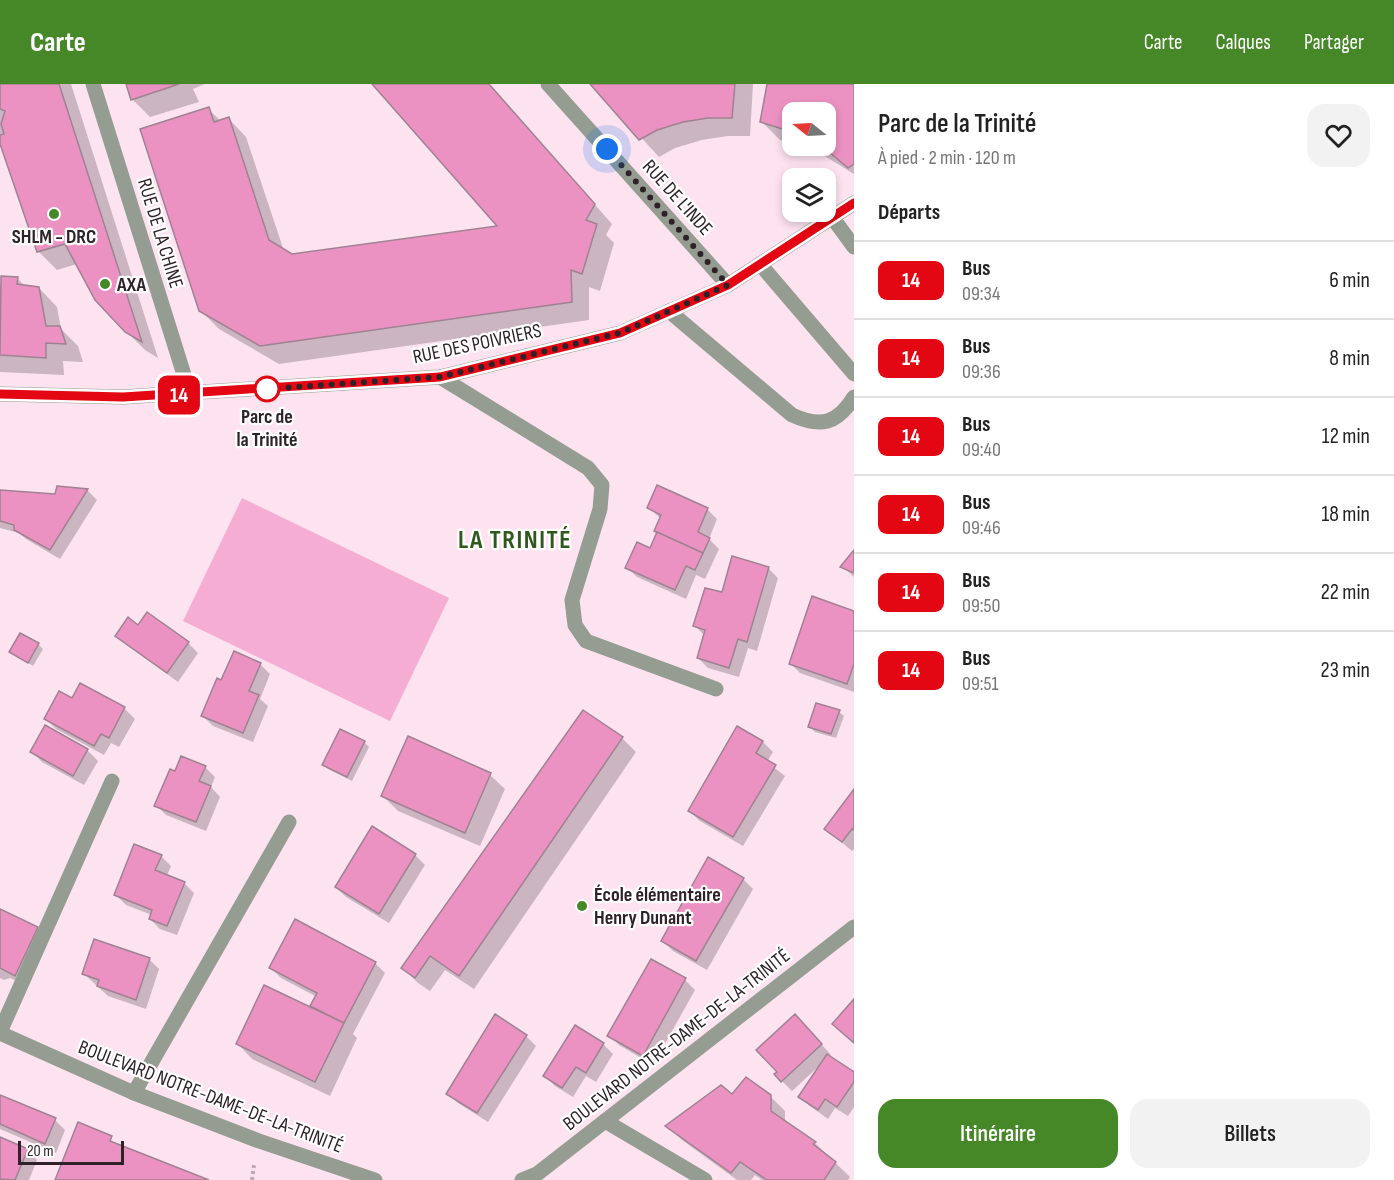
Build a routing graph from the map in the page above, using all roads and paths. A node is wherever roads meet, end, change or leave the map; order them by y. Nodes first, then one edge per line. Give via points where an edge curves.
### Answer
1 (93, 84) edge
2 (548, 84) edge
3 (854, 203) edge
4 (836, 215) edge
5 (826, 222) edge
6 (835, 222) edge
7 (854, 247) edge
8 (760, 264) junction
9 (728, 285) junction
10 (669, 311) junction
11 (854, 374) edge
12 (440, 377) junction
13 (0, 394) edge
14 (190, 394) junction
15 (854, 396) edge
16 (716, 689) dead end
17 (112, 781) dead end
18 (289, 822) dead end
19 (854, 927) edge
20 (0, 1033) edge
21 (134, 1093) junction
22 (605, 1121) junction
23 (540, 1177) edge
24 (375, 1180) edge
25 (522, 1180) edge
26 (705, 1180) edge

1 - 14 street, RUE DE LA CHINE
2 - 9 street, RUE DE L'INDE
3 - 4 street, RUE DES POIVRIERS
5 - 8 street, RUE DES POIVRIERS
6 - 7 street
8 - 9 street, RUE DES POIVRIERS
8 - 11 street
9 - 10 street, RUE DES POIVRIERS
10 - 12 street, RUE DES POIVRIERS via 620,333
10 - 15 street via 792,414 807,422 824,423 837,417
12 - 14 street, RUE DES POIVRIERS
12 - 16 street via 588,468 602,485 600,509 572,600 575,625 586,641
13 - 14 street, RUE DES POIVRIERS
17 - 20 street
18 - 21 street
19 - 22 street, BOULEVARD NOTRE-DAME-DE-LA-TRINITÉ
20 - 21 street, BOULEVARD NOTRE-DAME-DE-LA-TRINITÉ
21 - 24 street, BOULEVARD NOTRE-DAME-DE-LA-TRINITÉ
22 - 23 street, BOULEVARD NOTRE-DAME-DE-LA-TRINITÉ
22 - 26 street
23 - 25 street, BOULEVARD NOTRE-DAME-DE-LA-TRINITÉ

